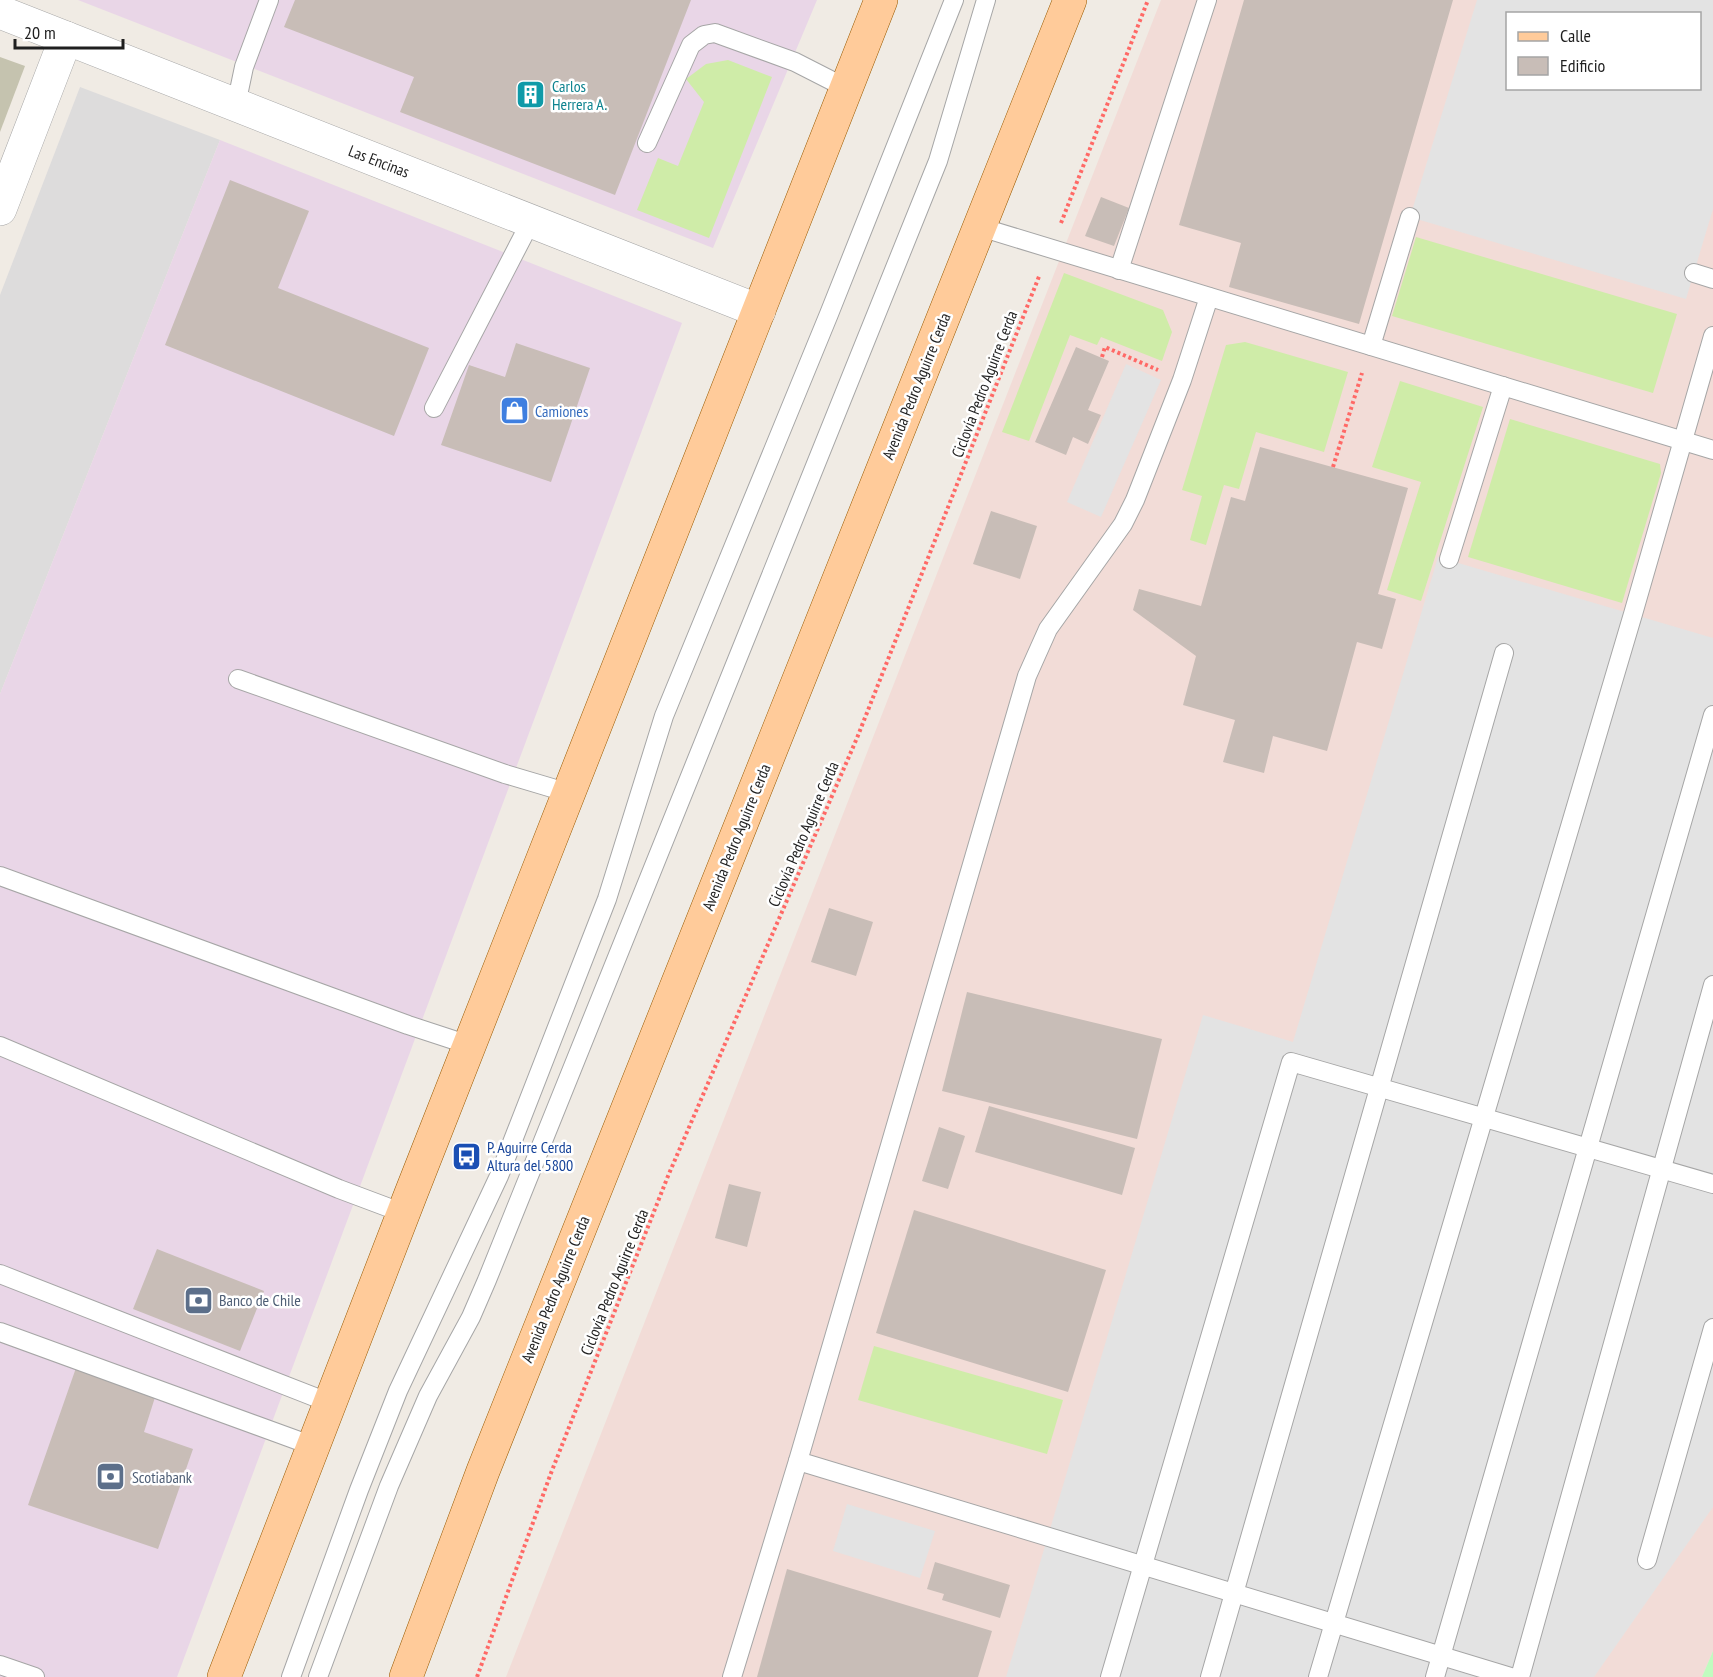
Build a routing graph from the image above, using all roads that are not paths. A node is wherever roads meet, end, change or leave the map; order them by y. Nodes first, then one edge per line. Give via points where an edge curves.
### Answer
1 (269, 0) edge
2 (881, 0) edge
3 (954, 0) edge
4 (986, 0) edge
5 (1070, 0) edge
6 (1207, 0) edge
7 (0, 12) edge
8 (66, 38) junction
9 (846, 88) junction
10 (236, 105) junction
11 (647, 143) dead end
12 (0, 209) edge
13 (1410, 217) dead end
14 (531, 221) junction
15 (980, 227) junction
16 (1119, 270) junction
17 (1694, 273) dead end
18 (1713, 279) edge
19 (1209, 297) junction
20 (759, 311) junction
21 (1713, 336) edge
22 (1371, 346) junction
23 (1503, 386) junction
24 (434, 408) dead end
25 (1682, 440) junction
26 (1713, 450) edge
27 (1449, 559) dead end
28 (1504, 653) dead end
29 (238, 679) dead end
30 (1713, 715) edge
31 (569, 793) junction
32 (0, 876) edge
33 (1713, 985) edge
34 (469, 1045) junction
35 (0, 1046) edge
36 (1380, 1088) junction
37 (1484, 1118) junction
38 (1589, 1149) junction
39 (1663, 1170) junction
40 (1713, 1184) edge
41 (403, 1213) junction
42 (0, 1274) edge
43 (1713, 1328) edge
44 (0, 1332) edge
45 (330, 1403) junction
46 (313, 1446) junction
47 (798, 1461) junction
48 (1647, 1560) dead end
49 (1143, 1566) junction
50 (1235, 1594) junction
51 (1333, 1623) junction
52 (1442, 1656) junction
53 (0, 1665) edge
54 (35, 1677) edge
55 (224, 1677) edge
56 (291, 1677) edge
57 (318, 1677) edge
58 (406, 1677) edge
59 (732, 1677) edge
60 (1110, 1677) edge
61 (1210, 1677) edge
62 (1318, 1677) edge
63 (1435, 1677) edge
64 (1511, 1677) edge
65 (1520, 1677) edge

1 - 10 lane via 244,67
2 - 9 main road
3 - 56 lane via 664,716 607,898 499,1176 398,1391
4 - 57 lane via 938,161 488,1280 428,1396 389,1486
5 - 15 main road, Avenida Pedro Aguirre Cerda
6 - 16 lane
7 - 8 street, Las Encinas
8 - 10 street, Las Encinas
8 - 12 street
9 - 11 lane via 795,62 715,33 704,35 691,45
9 - 20 main road
10 - 14 street, Las Encinas
13 - 22 lane
14 - 20 street, Las Encinas
14 - 24 lane
15 - 16 lane
15 - 58 main road, Avenida Pedro Aguirre Cerda via 487,1461
16 - 19 lane
17 - 18 lane
19 - 22 lane
19 - 47 lane via 1182,380 1135,500 1123,524 1048,629 1027,676
20 - 31 main road
21 - 25 lane
22 - 23 lane
23 - 25 lane
23 - 27 lane
25 - 26 lane
25 - 37 lane
28 - 36 lane
29 - 31 lane
30 - 38 lane
31 - 34 main road
32 - 34 lane
33 - 39 lane
34 - 41 main road
35 - 41 lane
36 - 37 lane
36 - 49 lane via 1291,1062
36 - 50 lane
37 - 38 lane
37 - 51 lane
38 - 39 lane
38 - 52 lane
39 - 40 lane
39 - 65 lane
41 - 45 main road
42 - 45 lane
43 - 48 lane
44 - 46 lane
45 - 46 main road
46 - 55 main road
47 - 49 lane
47 - 59 lane
49 - 50 lane
49 - 60 lane
50 - 51 lane
50 - 61 lane
51 - 52 lane
51 - 62 lane
52 - 63 lane
52 - 64 lane
53 - 54 lane

